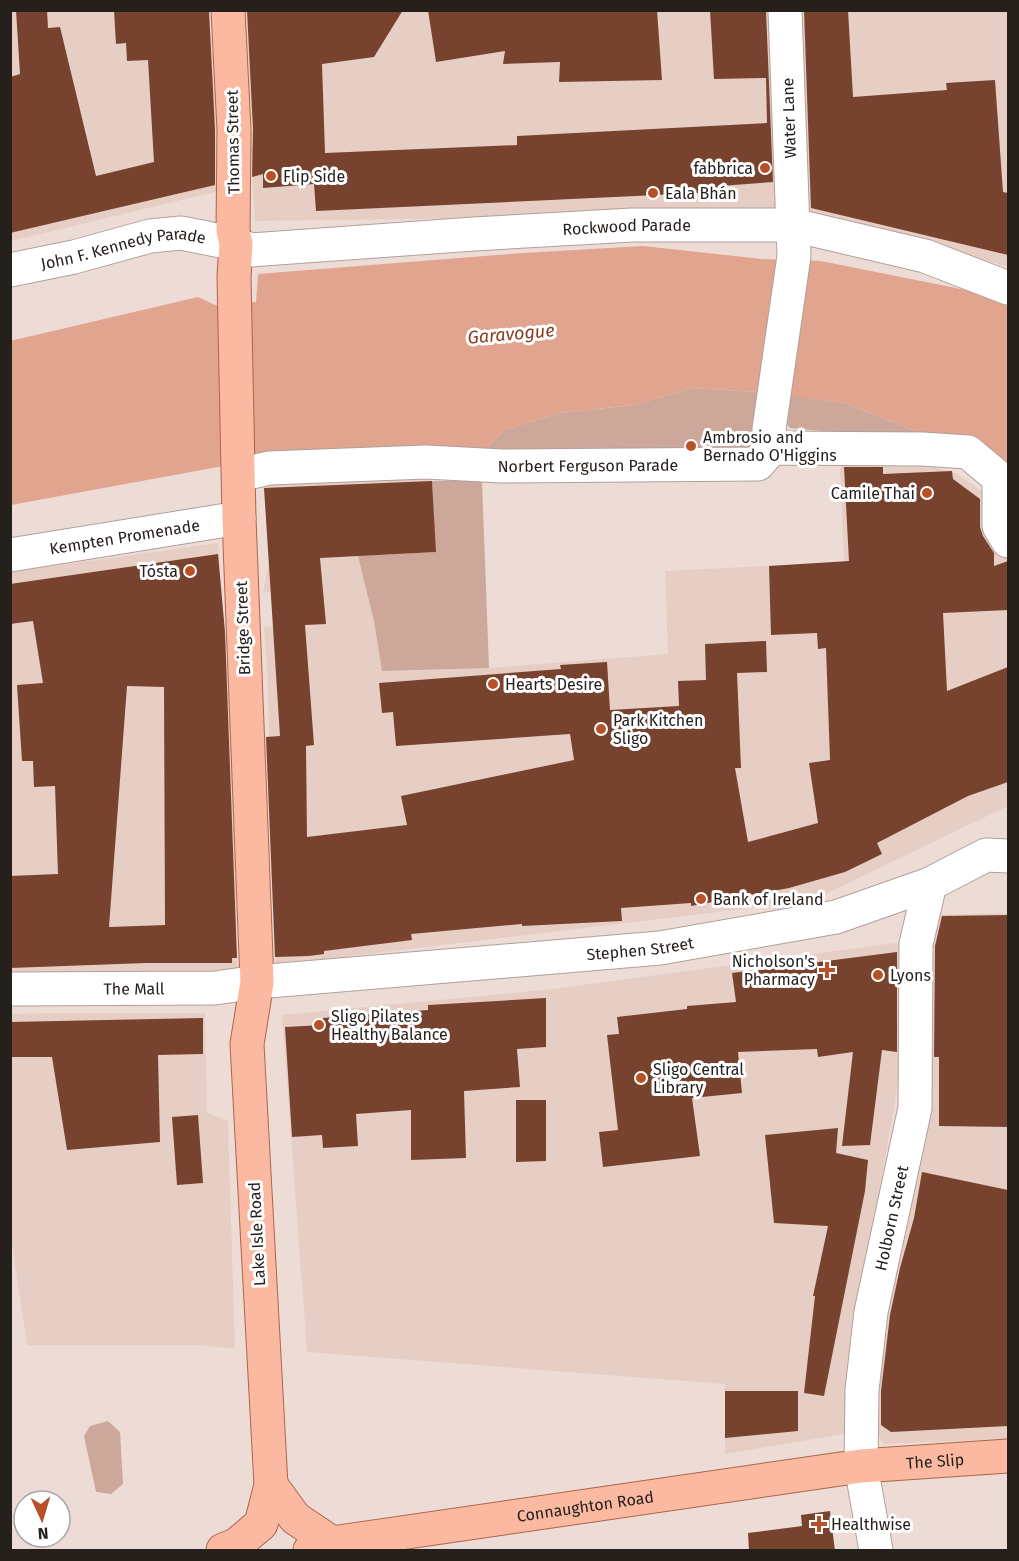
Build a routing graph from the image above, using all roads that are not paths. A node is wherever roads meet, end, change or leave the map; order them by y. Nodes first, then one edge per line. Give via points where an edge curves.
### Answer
1 (228, 10) edge
2 (785, 10) edge
3 (794, 241) junction
4 (235, 258) junction
5 (10, 270) edge
6 (1008, 288) edge
7 (771, 439) junction
8 (238, 472) junction
9 (239, 518) junction
10 (1008, 541) edge
11 (10, 555) edge
12 (1008, 856) edge
13 (930, 885) junction
14 (257, 982) junction
15 (10, 989) edge
16 (1008, 1456) edge
17 (861, 1466) junction
18 (271, 1485) junction
19 (325, 1548) edge
20 (223, 1551) edge
21 (876, 1551) edge

1 - 4 main road, Thomas Street
2 - 3 street, Water Lane
3 - 4 street, Rockwood Parade via 632,225 251,250
3 - 6 street, Rockwood Parade via 925,256
3 - 7 street, Water Lane
4 - 5 street, John F. Kennedy Parade via 181,233 150,236
4 - 8 main road, Bridge Street
7 - 8 street, Norbert Ferguson Parade via 758,464 502,466 426,462
7 - 10 street via 968,452 999,478 999,526
8 - 9 main road, Bridge Street
9 - 11 street, Kempten Promenade
9 - 14 main road, Bridge Street
12 - 13 street, Stephen Street via 986,855
13 - 14 street, Stephen Street via 836,917 641,951
13 - 17 street, Holborn Street via 916,944 915,1107 871,1312 862,1390
14 - 15 street, The Mall via 215,988
14 - 18 main road, Lake Isle Road via 247,1044
16 - 17 main road, The Slip
17 - 19 main road, Connaughton Road
17 - 21 street, Holborn Street
18 - 19 main road via 295,1518
18 - 20 main road, Lake Isle Road via 261,1524

